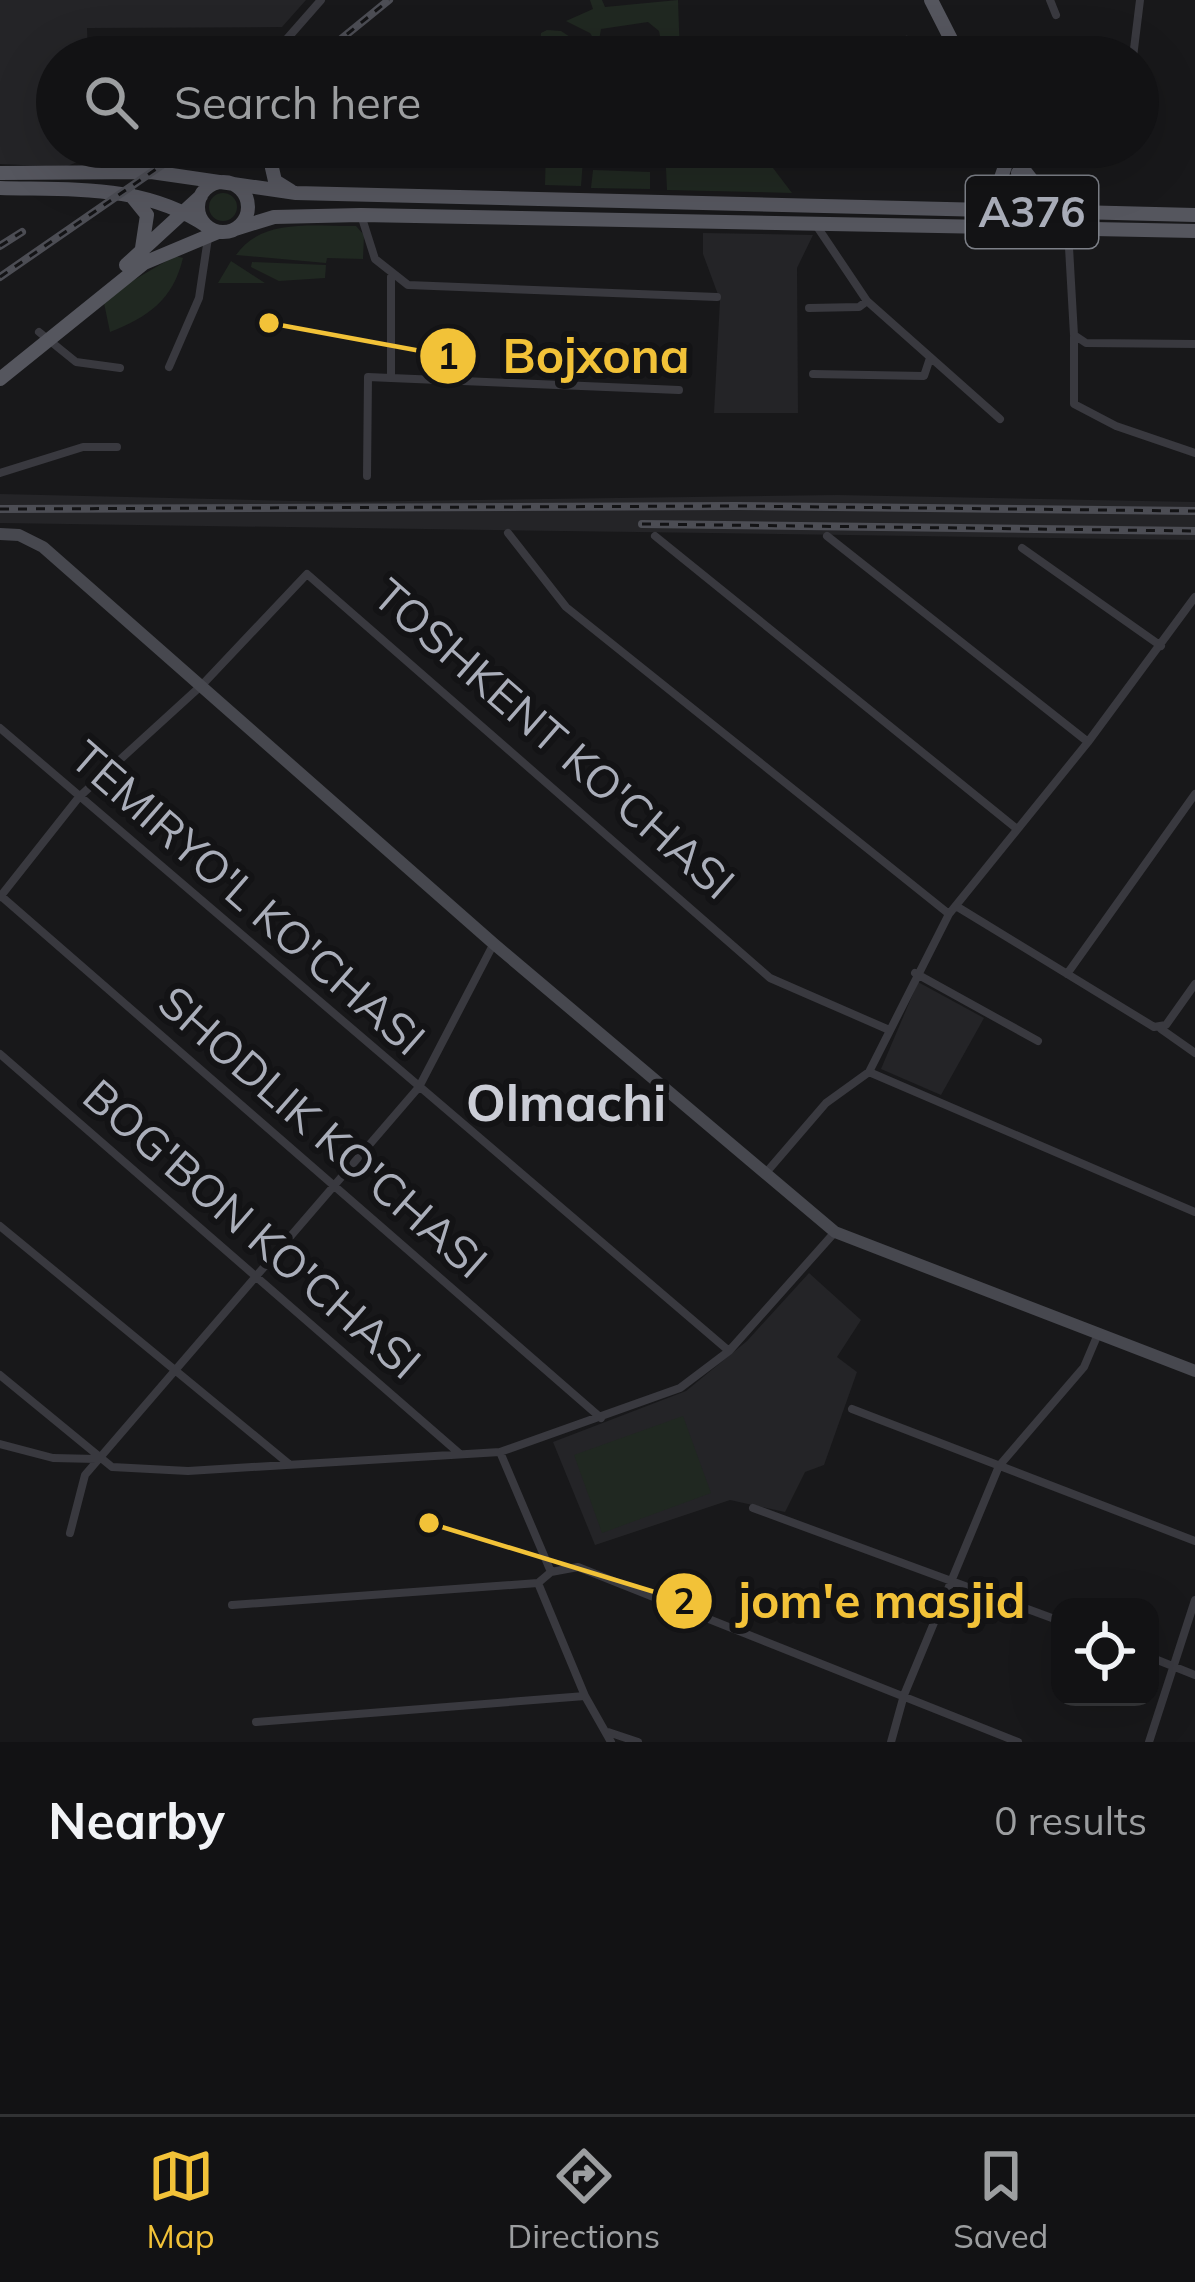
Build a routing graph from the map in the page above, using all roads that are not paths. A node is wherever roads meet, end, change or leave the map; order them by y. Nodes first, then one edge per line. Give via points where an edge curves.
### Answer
1 (321, 0) edge
2 (931, 0) edge
3 (1050, 0) edge
4 (1140, 0) edge
5 (1056, 15) dead end
6 (289, 36) edge
7 (949, 36) edge
8 (1135, 36) edge
9 (115, 168) edge
10 (272, 168) dead end
11 (1002, 168) edge
12 (1015, 168) edge
13 (1021, 168) edge
14 (0, 172) edge
15 (109, 172) junction
16 (226, 183) junction
17 (0, 188) edge
18 (130, 194) junction
19 (296, 194) junction
20 (201, 196) junction
21 (974, 211) junction
22 (186, 212) junction
23 (1036, 212) junction
24 (1078, 213) junction
25 (361, 215) junction
26 (1195, 215) edge
27 (815, 224) junction
28 (235, 229) junction
29 (1068, 230) junction
30 (211, 231) junction
31 (1195, 231) edge
32 (135, 259) junction
33 (391, 277) junction
34 (717, 297) dead end
35 (867, 301) junction
36 (809, 308) dead end
37 (1075, 335) junction
38 (41, 336) junction
39 (1195, 344) edge
40 (930, 358) junction
41 (0, 366) edge
42 (169, 367) dead end
43 (120, 368) dead end
44 (813, 374) dead end
45 (392, 378) junction
46 (0, 379) edge
47 (679, 390) dead end
48 (1000, 419) dead end
49 (117, 448) dead end
50 (1195, 454) edge
51 (0, 473) edge
52 (367, 476) dead end
53 (508, 533) dead end
54 (0, 535) edge
55 (655, 536) dead end
56 (826, 536) dead end
57 (1022, 548) dead end
58 (1195, 597) edge
59 (1161, 646) junction
60 (203, 684) junction
61 (0, 728) edge
62 (1088, 742) junction
63 (1195, 794) edge
64 (79, 797) junction
65 (1017, 829) junction
66 (0, 896) edge
67 (953, 910) junction
68 (494, 944) junction
69 (915, 973) junction
70 (1067, 974) junction
71 (1195, 984) edge
72 (1161, 1028) junction
73 (887, 1029) junction
74 (1038, 1041) dead end
75 (1195, 1053) edge
76 (0, 1054) edge
77 (869, 1072) junction
78 (418, 1088) junction
79 (764, 1175) junction
80 (335, 1186) junction
81 (1195, 1212) edge
82 (0, 1226) edge
83 (835, 1232) junction
84 (259, 1276) junction
85 (1098, 1334) junction
86 (729, 1351) junction
87 (1195, 1371) edge
88 (176, 1372) junction
89 (0, 1375) edge
90 (852, 1408) dead end
91 (602, 1418) junction
92 (0, 1444) edge
93 (500, 1452) junction
94 (460, 1454) junction
95 (99, 1459) junction
96 (289, 1464) junction
97 (999, 1466) junction
98 (753, 1508) dead end
99 (70, 1532) dead end
100 (1195, 1540) edge
101 (551, 1572) junction
102 (951, 1577) junction
103 (538, 1583) junction
104 (1195, 1600) edge
105 (232, 1605) dead end
106 (1051, 1617) edge
107 (1159, 1660) edge
108 (1175, 1666) junction
109 (1195, 1675) edge
110 (904, 1695) junction
111 (585, 1696) junction
112 (256, 1722) dead end
113 (606, 1732) junction
114 (611, 1742) edge
115 (638, 1742) edge
116 (891, 1742) edge
117 (1018, 1742) edge
118 (1149, 1742) edge

1 - 6 street
2 - 7 main road
3 - 5 street
4 - 8 street
9 - 15 street
10 - 19 main road via 277,184
11 - 21 main road via 996,192
12 - 23 main road
13 - 24 main road
14 - 15 main road
15 - 16 main road
16 - 19 main road, A376
16 - 20 main road
16 - 28 main road via 247,202
17 - 18 main road
18 - 22 main road
18 - 32 main road via 148,223
19 - 21 main road, A376
20 - 22 main road
20 - 30 main road via 198,209
21 - 23 main road, A376
22 - 30 main road
22 - 32 main road
23 - 24 main road, A376
24 - 26 main road, A376
25 - 27 main road
25 - 28 main road via 274,217
25 - 33 street via 375,259
27 - 29 main road
27 - 35 street
28 - 30 main road
29 - 31 main road
29 - 37 street
30 - 38 main road via 144,263
30 - 42 street via 200,298
32 - 38 main road
33 - 34 street via 408,285
33 - 45 street
35 - 36 street
35 - 40 street
37 - 39 street via 1086,343
37 - 50 street via 1074,404
38 - 41 main road
38 - 43 street via 76,362
38 - 46 main road
40 - 44 street via 924,376
40 - 48 street
45 - 47 street
45 - 52 street via 368,377
49 - 51 street via 83,447
53 - 67 street via 566,607
54 - 60 street via 43,547
55 - 65 street
56 - 62 street
57 - 59 street
58 - 59 street
59 - 62 street
60 - 64 street, TOSHKENT KO'CHASI
60 - 68 street
60 - 73 street, TOSHKENT KO'CHASI via 300,576 314,576 770,978
61 - 64 street, TEMIRYO'L KO'CHASI
62 - 65 street
63 - 70 street
64 - 66 street, TOSHKENT KO'CHASI
64 - 78 street, TEMIRYO'L KO'CHASI
65 - 67 street
66 - 80 street, SHODLIK KO'CHASI
67 - 69 street
67 - 70 street
68 - 78 street
68 - 79 street
69 - 73 street
69 - 74 street
70 - 72 street
71 - 72 street
72 - 75 street
73 - 77 street
76 - 84 street, BOG'BON KO'CHASI
77 - 79 street via 826,1103
77 - 81 street
78 - 80 street
78 - 86 street, TEMIRYO'L KO'CHASI
79 - 83 street
80 - 84 street
80 - 91 street, SHODLIK KO'CHASI
82 - 88 street
83 - 85 street
83 - 86 street
84 - 88 street
84 - 94 street, BOG'BON KO'CHASI
85 - 87 street
85 - 97 street via 1084,1367
86 - 91 street via 680,1388
88 - 95 street
88 - 96 street
89 - 95 street
90 - 97 street
91 - 93 street
92 - 95 street
93 - 94 street
93 - 101 street
94 - 96 street
95 - 96 street via 112,1467 188,1471
95 - 99 street via 85,1475
97 - 100 street
97 - 102 street
98 - 102 street
101 - 103 street
101 - 110 street via 578,1567
102 - 106 street
102 - 110 street
103 - 105 street
103 - 111 street
104 - 108 street
107 - 108 street
108 - 109 street
108 - 118 street
110 - 116 street
110 - 117 street
111 - 112 street
111 - 113 street
113 - 114 street
113 - 115 street

